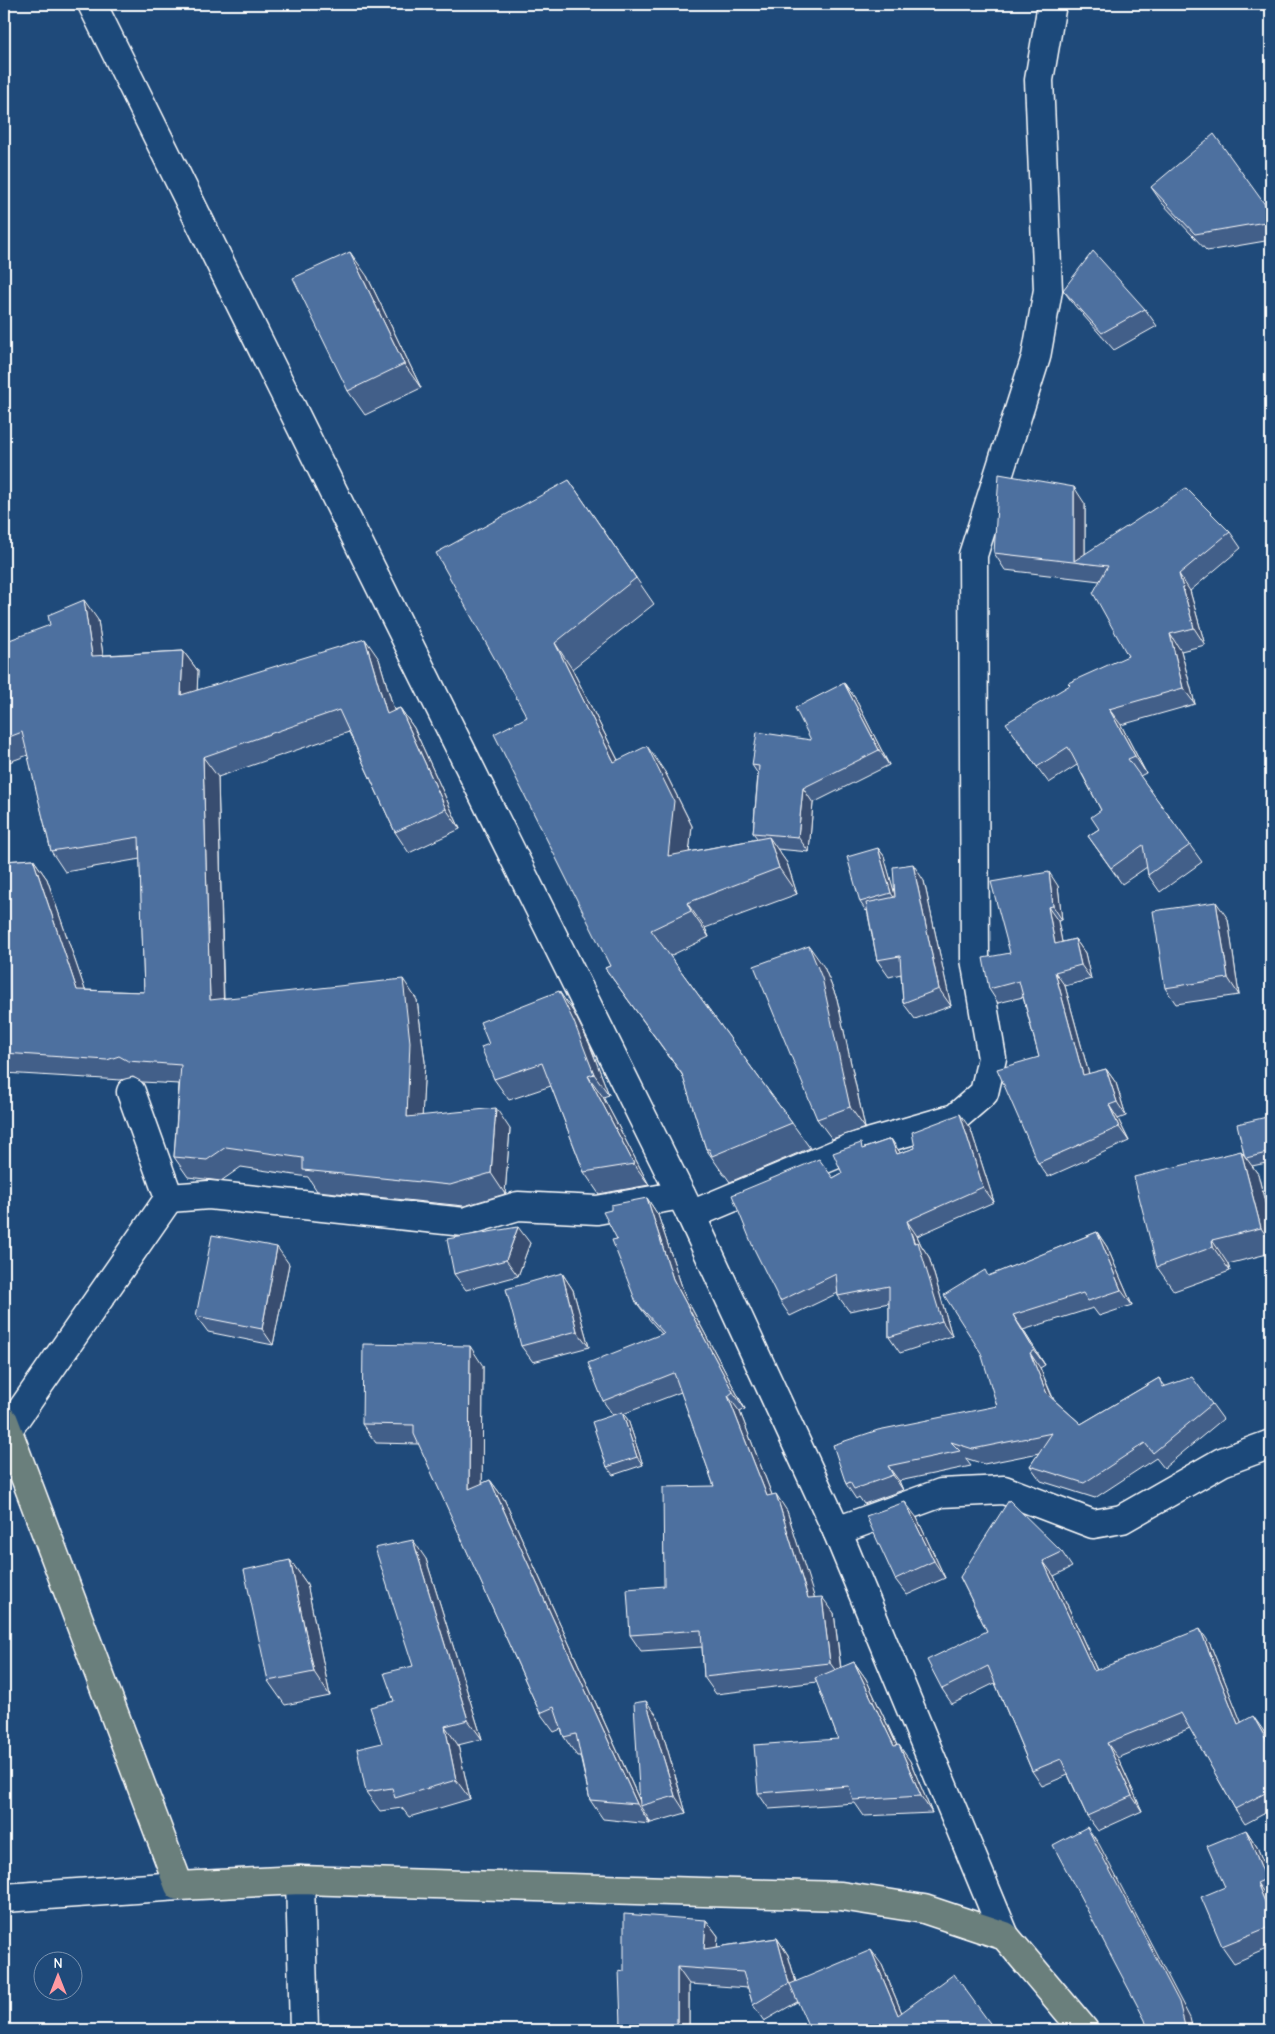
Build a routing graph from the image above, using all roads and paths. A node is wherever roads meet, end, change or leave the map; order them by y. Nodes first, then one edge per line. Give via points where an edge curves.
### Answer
1 (92, 4) edge
2 (1052, 4) edge
3 (131, 1092) dead end
4 (169, 1198) junction
5 (686, 1205) junction
6 (6, 1426) edge
7 (1271, 1444) edge
8 (837, 1531) junction
9 (300, 1880) junction
10 (179, 1886) junction
11 (4, 1898) edge
12 (1005, 1936) junction
13 (304, 2030) edge
14 (1084, 2030) edge

1 - 5 street
2 - 5 street via 1039,80 1048,290 1036,357 974,555 976,959 992,1058 984,1093 955,1118 851,1148
3 - 4 street
4 - 5 street via 209,1195 464,1222 518,1206 597,1210
4 - 6 street
5 - 8 street
6 - 10 main road
7 - 8 street via 1222,1462 1122,1519 1094,1524 1004,1490 977,1491 941,1493
8 - 12 street
9 - 10 main road
9 - 12 main road via 841,1896 924,1909
9 - 13 street
10 - 11 street
12 - 14 main road

